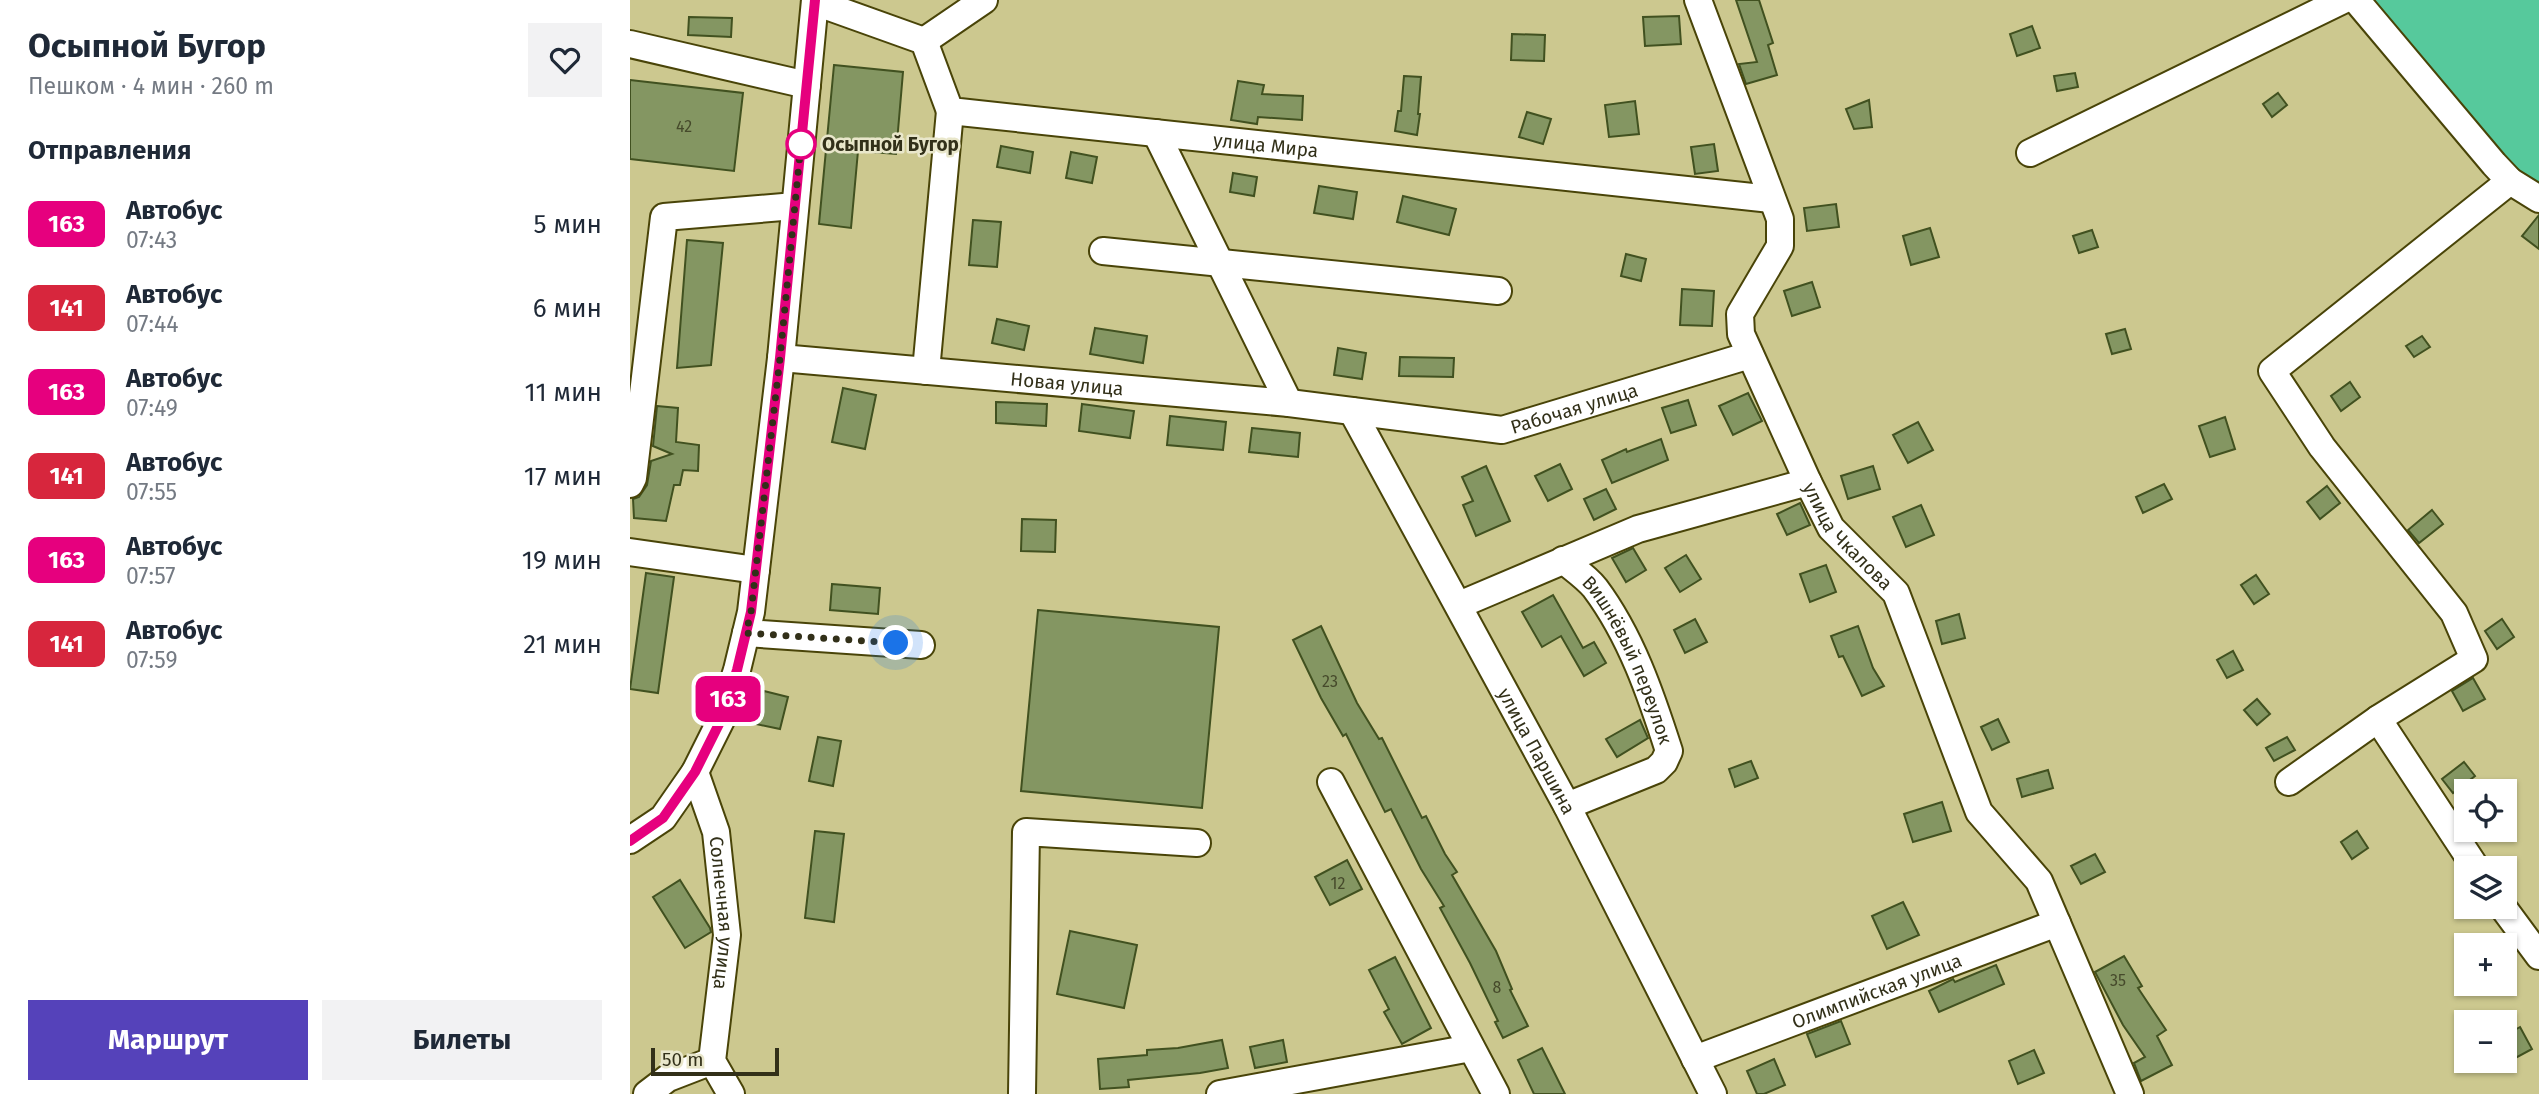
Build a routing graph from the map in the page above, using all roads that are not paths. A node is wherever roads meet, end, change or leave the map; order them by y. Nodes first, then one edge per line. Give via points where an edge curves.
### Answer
1 (984, 0) edge
2 (1698, 0) edge
3 (2343, 0) edge
4 (2356, 0) edge
5 (815, 1) edge
6 (924, 41) junction
7 (630, 44) edge
8 (807, 85) junction
9 (950, 111) junction
10 (1156, 133) junction
11 (2030, 153) dead end
12 (2510, 181) junction
13 (1771, 199) junction
14 (2539, 199) edge
15 (795, 206) junction
16 (1103, 251) dead end
17 (1219, 263) junction
18 (1498, 291) dead end
19 (1751, 355) junction
20 (780, 358) junction
21 (926, 371) junction
22 (1289, 403) junction
23 (1352, 411) junction
24 (1808, 482) junction
25 (630, 484) edge
26 (630, 552) edge
27 (1563, 559) junction
28 (756, 570) junction
29 (1459, 605) junction
30 (746, 633) junction
31 (921, 645) dead end
32 (2378, 719) junction
33 (695, 772) junction
34 (1331, 782) dead end
35 (2289, 782) dead end
36 (1567, 806) junction
37 (630, 841) edge
38 (1197, 843) dead end
39 (2468, 856) edge
40 (2512, 919) edge
41 (2057, 923) junction
42 (2539, 956) edge
43 (1471, 1048) junction
44 (1695, 1059) junction
45 (712, 1061) junction
46 (647, 1094) edge
47 (731, 1094) edge
48 (1023, 1094) edge
49 (1220, 1094) edge
50 (1496, 1094) edge
51 (1713, 1094) edge
52 (2130, 1094) edge

1 - 6 street
2 - 13 street, улица Чкалова
3 - 11 street
4 - 12 street
5 - 6 street
5 - 8 street
6 - 9 street
7 - 8 street
8 - 15 street
9 - 10 street, улица Мира
9 - 21 street
10 - 13 street, улица Мира
10 - 17 street
12 - 14 street
12 - 32 street via 2272,371 2322,447 2454,613 2474,659
13 - 19 street, улица Чкалова via 1780,219 1780,246 1740,314 1741,334
15 - 20 street
15 - 25 street via 664,217
16 - 17 street
17 - 18 street
17 - 22 street
19 - 23 street, Рабочая улица via 1502,430
19 - 24 street, улица Чкалова
20 - 21 street, Новая улица
20 - 28 street
21 - 22 street, Новая улица
22 - 23 street, Новая улица
23 - 29 street, улица Паршина
24 - 27 street via 1638,529
24 - 41 street, улица Чкалова via 1831,528 1896,593 1979,812 2039,881
26 - 28 street
27 - 29 street
27 - 36 street, Вишнёвый переулок via 1594,587 1627,639 1669,751 1656,769
28 - 30 street
29 - 36 street, улица Паршина
30 - 31 street
30 - 33 street via 722,718
32 - 35 street
32 - 39 street
33 - 37 street via 663,818
33 - 45 street, Солнечная улица via 716,832 727,935
34 - 43 street
36 - 44 street, улица Паршина
38 - 48 street via 1026,832
40 - 42 street
41 - 44 street, Олимпийская улица
41 - 52 street, улица Чкалова
43 - 49 street
43 - 50 street
44 - 51 street, улица Паршина
45 - 46 street via 668,1078
45 - 47 street

